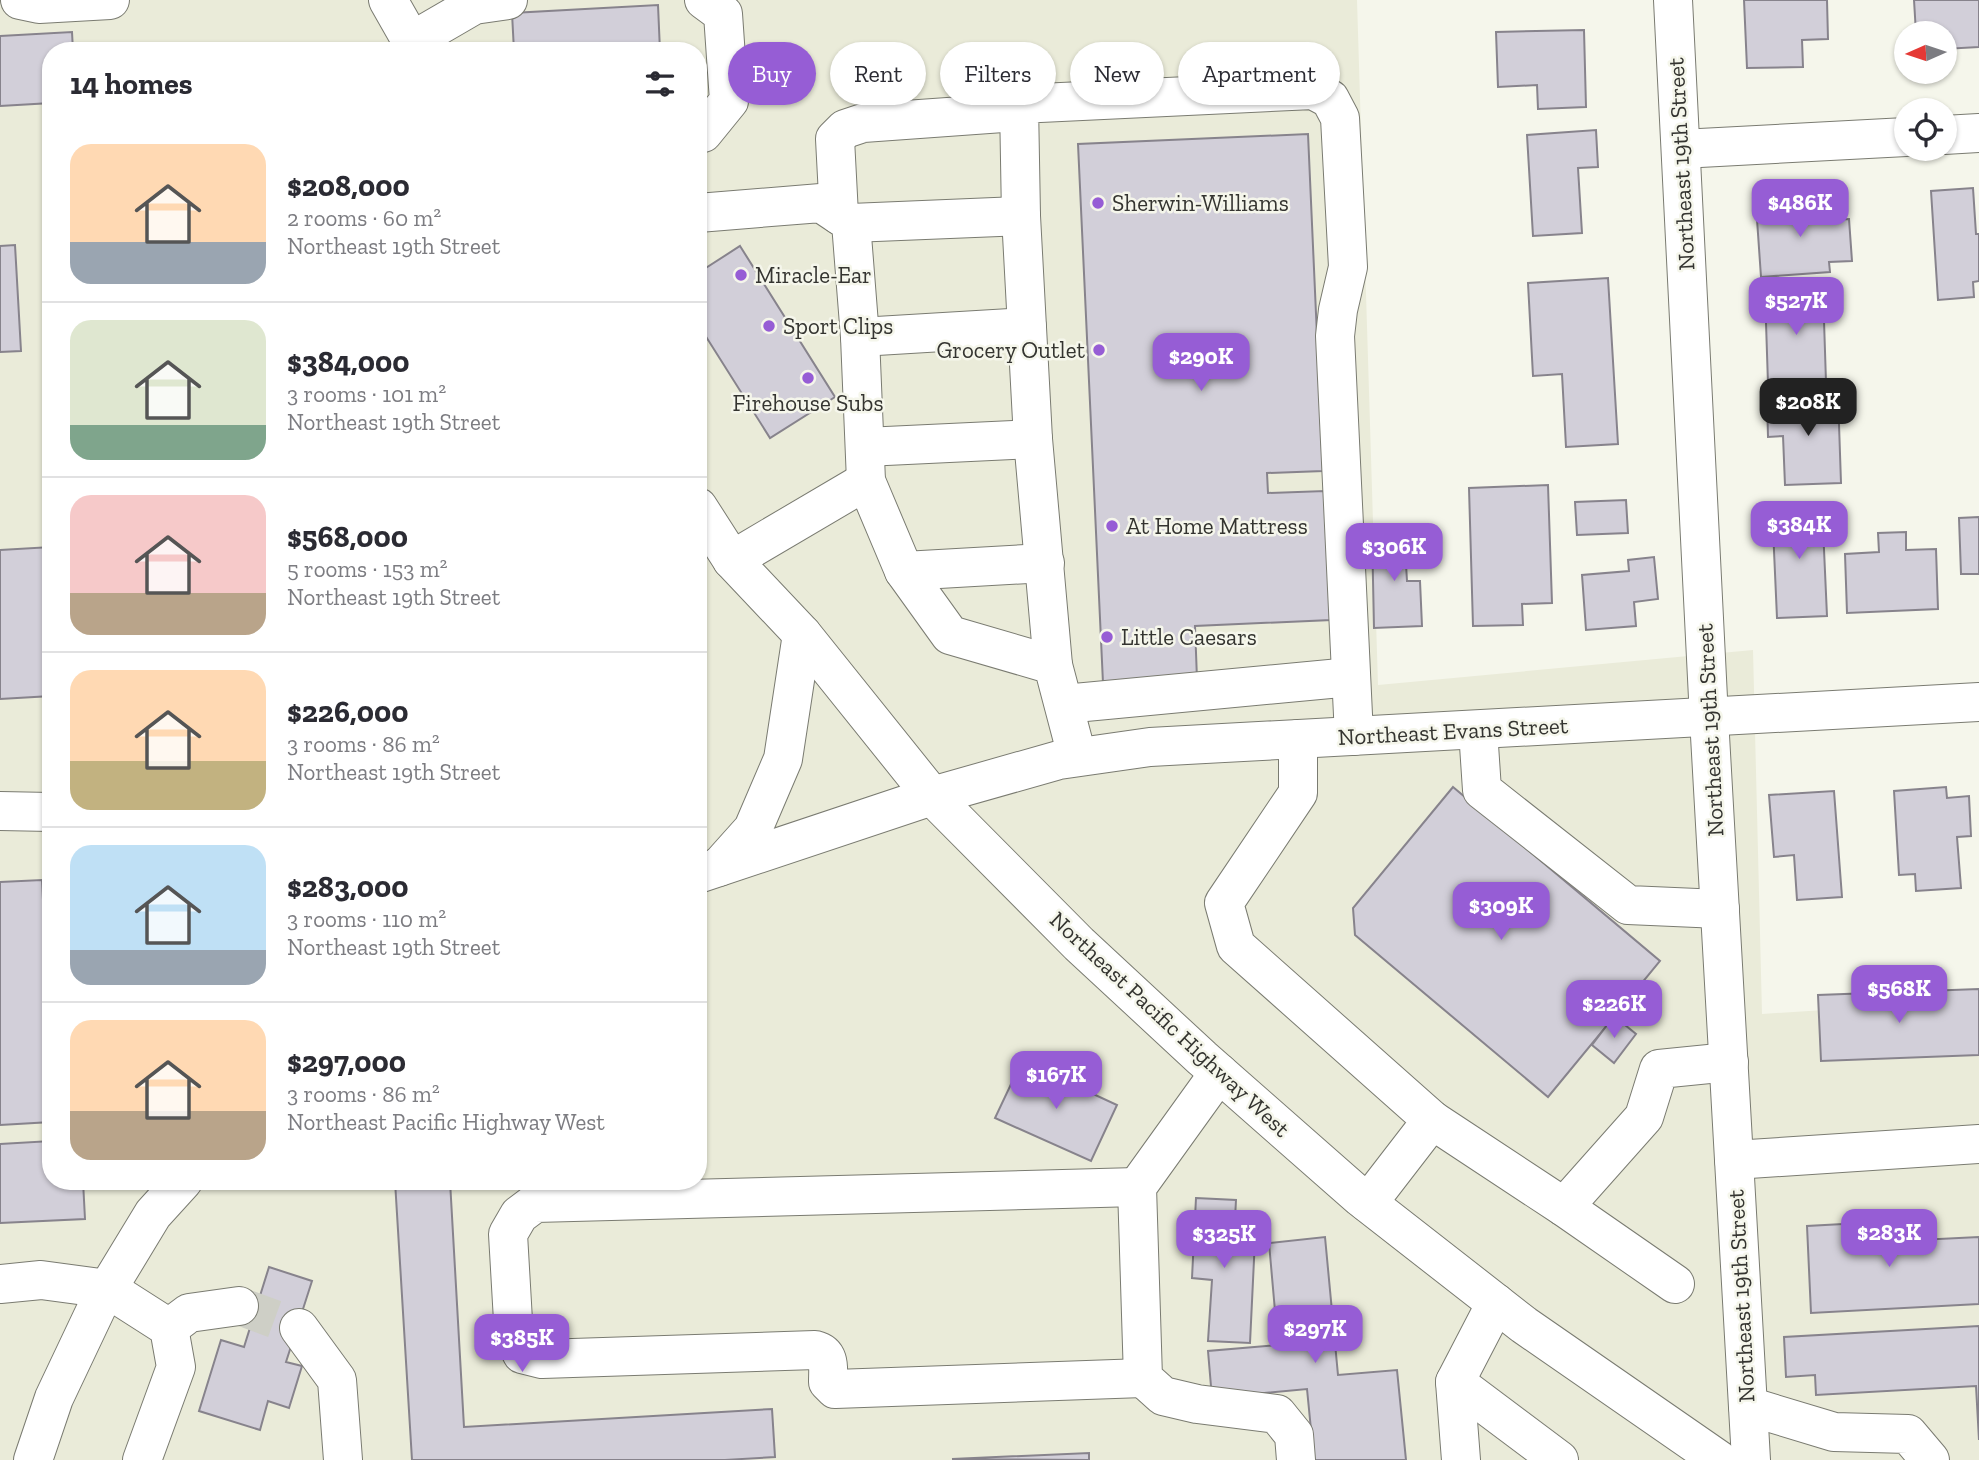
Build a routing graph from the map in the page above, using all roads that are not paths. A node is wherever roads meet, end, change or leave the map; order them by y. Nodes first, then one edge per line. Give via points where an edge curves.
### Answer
1 (20, 0) edge
2 (110, 0) edge
3 (388, 0) edge
4 (508, 0) edge
5 (704, 0) edge
6 (1673, 0) edge
7 (412, 42) edge
8 (420, 42) edge
9 (1019, 112) junction
10 (707, 129) edge
11 (1979, 133) edge
12 (1957, 134) edge
13 (1894, 138) edge
14 (1681, 149) junction
15 (707, 212) edge
16 (1021, 216) junction
17 (845, 219) junction
18 (1027, 327) junction
19 (860, 337) junction
20 (1033, 439) junction
21 (866, 464) junction
22 (707, 521) edge
23 (732, 560) junction
24 (1045, 563) junction
25 (904, 571) junction
26 (802, 634) junction
27 (1053, 665) junction
28 (1351, 677) junction
29 (1979, 702) edge
30 (1064, 704) junction
31 (1709, 718) junction
32 (1478, 730) junction
33 (1354, 736) junction
34 (1298, 739) junction
35 (1077, 757) junction
36 (932, 796) junction
37 (0, 811) edge
38 (42, 812) edge
39 (709, 871) edge
40 (1720, 909) junction
41 (1728, 1062) junction
42 (1219, 1073) junction
43 (1432, 1120) junction
44 (1979, 1144) edge
45 (1734, 1160) junction
46 (1137, 1187) junction
47 (175, 1190) edge
48 (1368, 1203) junction
49 (1564, 1207) junction
50 (0, 1284) edge
51 (1675, 1284) dead end
52 (108, 1289) junction
53 (1496, 1303) junction
54 (239, 1306) tunnel mouth
55 (169, 1328) junction
56 (299, 1328) tunnel mouth
57 (1143, 1378) junction
58 (1455, 1382) junction
59 (1748, 1406) junction
60 (33, 1460) edge
61 (142, 1460) edge
62 (343, 1460) edge
63 (1296, 1460) edge
64 (1461, 1460) edge
65 (1559, 1460) edge
66 (1719, 1460) edge
67 (1751, 1460) edge
68 (1930, 1460) edge

1 - 2 main road via 38,4
3 - 7 main road
4 - 8 main road via 474,5
5 - 10 main road via 723,14 729,102
6 - 14 main road, Northeast 19th Street
9 - 16 main road
9 - 17 main road via 863,123 845,129 835,139
9 - 28 main road via 1019,104 1299,90 1312,90 1330,99 1340,118 1348,267 1335,336
11 - 12 main road
13 - 14 main road
14 - 31 main road, Northeast 19th Street
15 - 17 main road via 821,203
16 - 17 main road
16 - 18 main road
17 - 19 main road
18 - 19 main road
18 - 20 main road
19 - 21 main road
20 - 21 main road
20 - 24 main road
21 - 23 main road
21 - 25 main road
22 - 23 main road, Northeast Pacific Highway West
23 - 26 main road, Northeast Pacific Highway West
24 - 25 main road
24 - 27 main road
25 - 27 main road via 950,635
26 - 36 main road, Northeast Pacific Highway West
26 - 39 main road via 783,759 753,829
27 - 30 main road
28 - 30 main road
28 - 33 main road
29 - 31 main road, Northeast Evans Street
30 - 35 main road
31 - 32 main road, Northeast Evans Street
31 - 40 main road, Northeast 19th Street
32 - 33 main road, Northeast Evans Street
32 - 40 main road via 1482,790 1628,905
33 - 34 main road, Northeast Evans Street
34 - 35 main road, Northeast Evans Street via 1150,747
34 - 43 main road via 1298,793 1224,903 1236,946
35 - 36 main road, Northeast Evans Street
36 - 39 main road, Northeast Evans Street
36 - 42 main road, Northeast Pacific Highway West via 1079,944
37 - 38 main road
40 - 41 main road, Northeast 19th Street
41 - 45 main road, Northeast 19th Street
41 - 49 main road via 1659,1069 1644,1116
42 - 46 main road
42 - 48 main road, Northeast Pacific Highway West
43 - 48 main road
43 - 49 main road
44 - 45 main road
45 - 59 main road, Northeast 19th Street
46 - 57 main road
46 - 57 main road via 535,1203 519,1215 508,1234 514,1338 522,1354 542,1359 816,1350 827,1357 828,1382 835,1389
47 - 52 main road via 153,1214
48 - 53 main road, Northeast Pacific Highway West
49 - 51 main road
50 - 52 main road via 41,1280
52 - 55 main road
52 - 60 main road via 54,1398
53 - 58 main road
53 - 66 main road, Northeast Pacific Highway West
54 - 55 main road via 189,1313
55 - 61 main road via 176,1367
56 - 62 main road via 337,1380
57 - 63 main road via 1163,1396 1277,1414 1294,1435
58 - 64 main road
58 - 65 main road
59 - 67 main road, Northeast 19th Street
59 - 68 main road via 1835,1432 1908,1434

